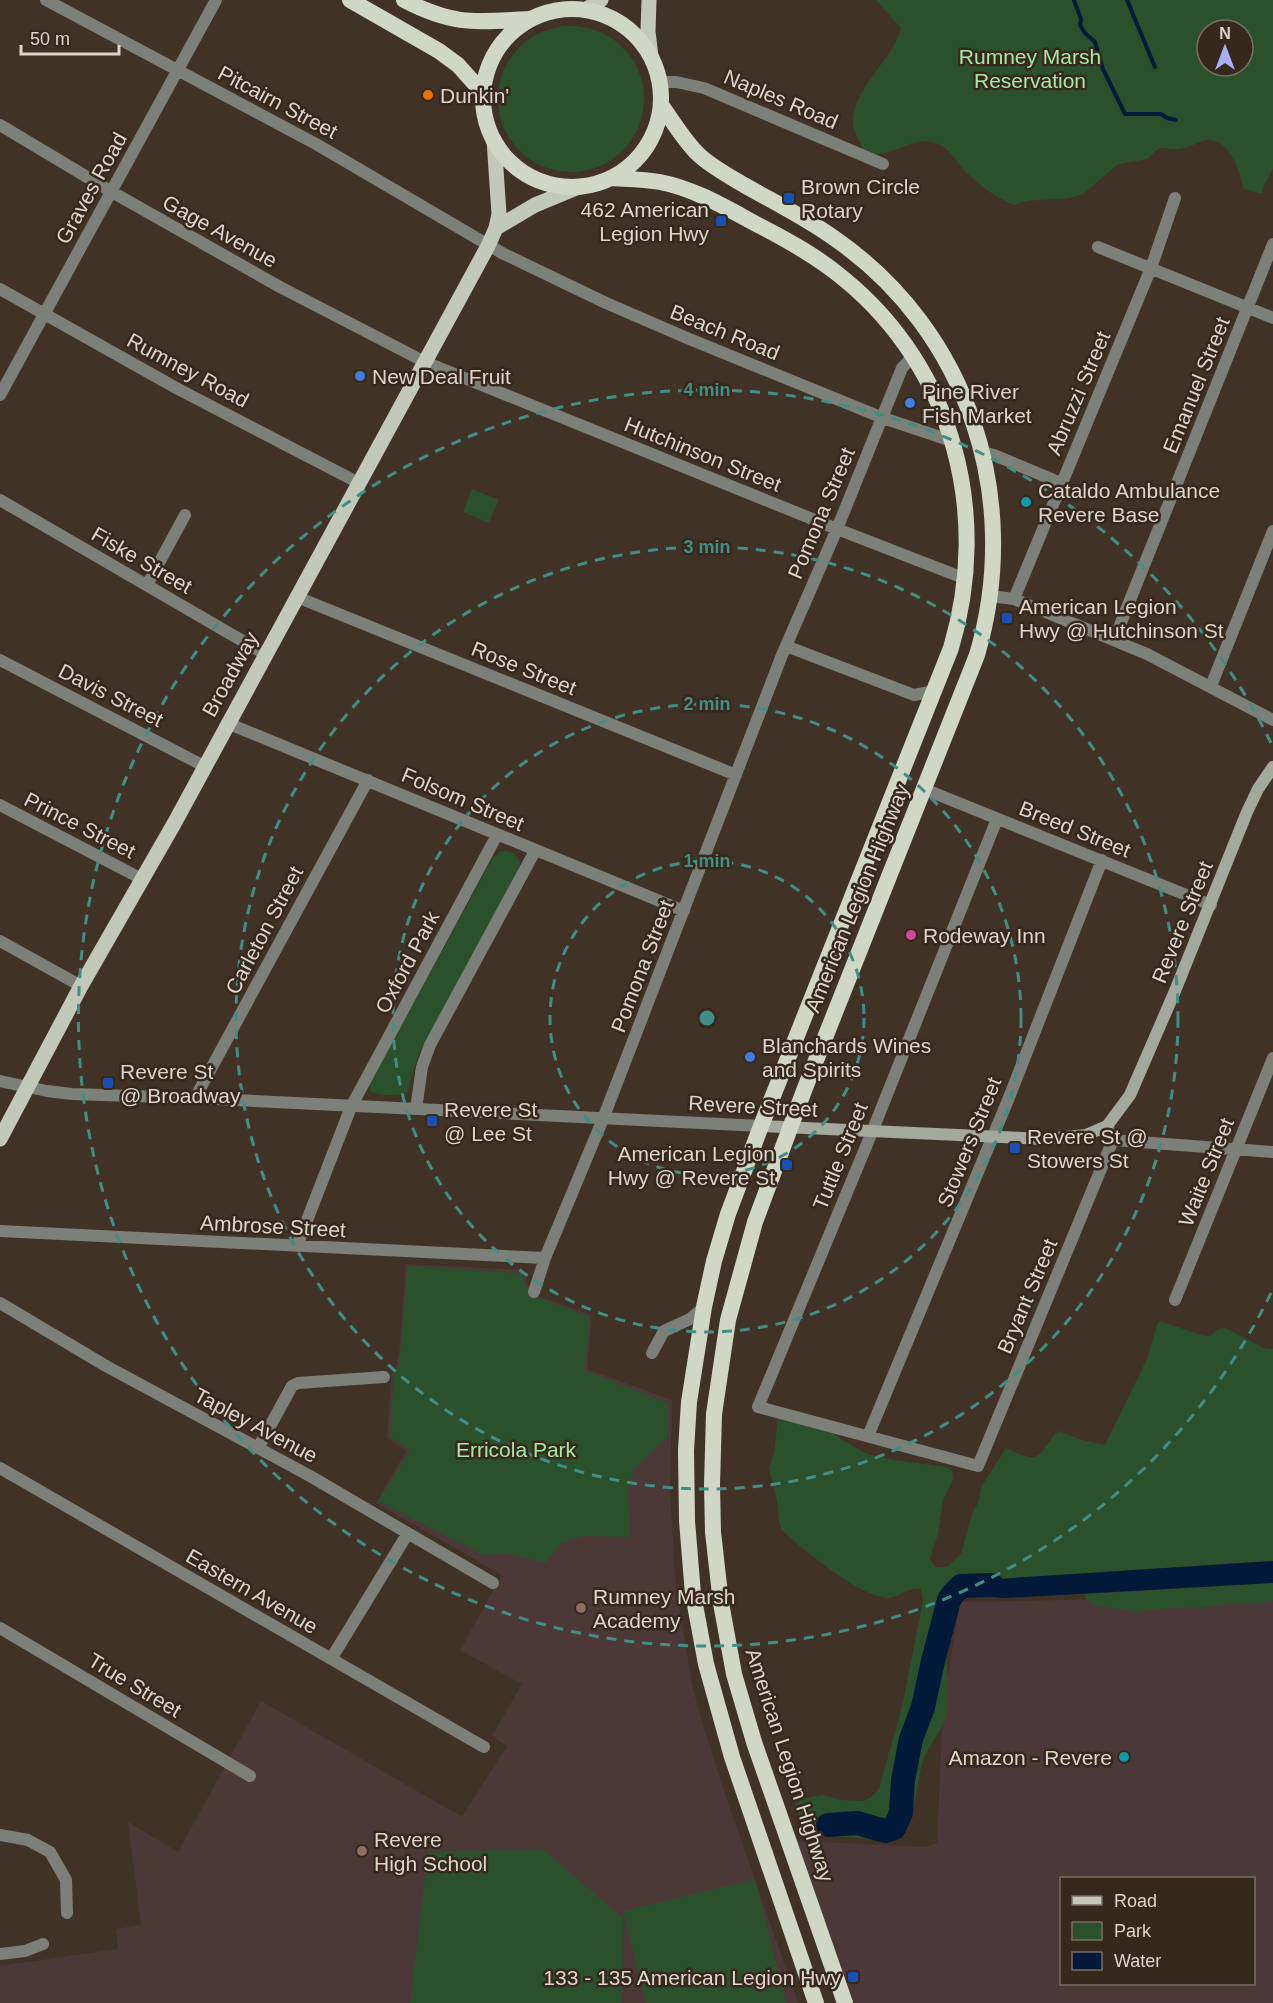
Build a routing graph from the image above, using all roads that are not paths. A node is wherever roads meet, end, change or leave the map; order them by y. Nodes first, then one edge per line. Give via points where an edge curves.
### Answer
1 (46, 0) edge
2 (216, 0) edge
3 (350, 0) edge
4 (404, 0) edge
5 (601, 0) edge
6 (649, 0) edge
7 (585, 10) junction
8 (530, 19) junction
9 (651, 57) junction
10 (177, 70) junction
11 (660, 82) junction
12 (483, 93) junction
13 (661, 105) junction
14 (0, 125) edge
15 (494, 140) junction
16 (883, 164) dead end
17 (611, 178) junction
18 (580, 186) junction
19 (112, 192) junction
20 (1175, 198) dead end
21 (496, 228) junction
22 (1273, 244) edge
23 (488, 246) junction
24 (1098, 247) dead end
25 (1151, 268) junction
26 (0, 288) edge
27 (1248, 308) junction
28 (44, 314) junction
29 (1273, 318) edge
30 (913, 356) junction
31 (425, 362) junction
32 (0, 395) edge
33 (883, 418) junction
34 (952, 441) junction
35 (982, 452) junction
36 (359, 483) junction
37 (1061, 483) junction
38 (0, 500) edge
39 (185, 515) dead end
40 (837, 529) junction
41 (1273, 531) edge
42 (966, 579) junction
43 (147, 585) junction
44 (990, 596) junction
45 (297, 597) junction
46 (1014, 599) junction
47 (1114, 640) junction
48 (786, 646) junction
49 (265, 654) junction
50 (0, 660) edge
51 (1211, 686) junction
52 (935, 691) junction
53 (1273, 720) edge
54 (227, 723) junction
55 (204, 766) junction
56 (1273, 767) edge
57 (736, 775) junction
58 (368, 780) junction
59 (924, 789) junction
60 (0, 805) edge
61 (997, 819) junction
62 (497, 835) junction
63 (535, 851) junction
64 (1102, 860) junction
65 (142, 879) junction
66 (1211, 905) junction
67 (684, 911) junction
68 (0, 941) edge
69 (81, 986) junction
70 (1273, 1058) edge
71 (0, 1081) edge
72 (28, 1088) junction
73 (195, 1098) junction
74 (351, 1107) junction
75 (416, 1109) junction
76 (603, 1119) junction
77 (761, 1126) junction
78 (1107, 1126) junction
79 (791, 1127) junction
80 (872, 1132) junction
81 (993, 1137) junction
82 (0, 1139) edge
83 (1113, 1140) junction
84 (1237, 1149) junction
85 (1273, 1152) edge
86 (0, 1231) edge
87 (297, 1246) junction
88 (545, 1258) junction
89 (534, 1292) dead end
90 (1175, 1300) dead end
91 (0, 1303) edge
92 (704, 1307) junction
93 (652, 1353) dead end
94 (384, 1377) dead end
95 (868, 1436) junction
96 (258, 1448) junction
97 (0, 1468) edge
98 (408, 1533) junction
99 (493, 1583) dead end
100 (0, 1628) edge
101 (331, 1659) junction
102 (484, 1747) dead end
103 (250, 1776) dead end
104 (0, 1835) edge
105 (67, 1913) dead end
106 (43, 1944) dead end
107 (0, 1954) edge
108 (816, 2003) edge
109 (845, 2003) edge

1 - 10 street, Pitcairn Street
2 - 10 street, Graves Road
3 - 12 highway via 439,51
4 - 8 highway via 457,21
5 - 7 main road
6 - 9 main road
7 - 8 highway via 557,10
7 - 9 highway via 607,16 627,28
8 - 12 highway via 497,50 487,70
9 - 11 highway
10 - 19 street, Graves Road
10 - 23 street, Pitcairn Street via 338,157
11 - 13 highway
11 - 16 street, Naples Road via 704,88
12 - 15 highway via 486,122
13 - 17 highway via 646,148
13 - 35 highway, American Legion Highway via 701,157 834,238 896,292 952,373
14 - 19 street, Gage Avenue
15 - 18 highway via 507,159 536,179
15 - 21 main road, Broadway via 499,204
17 - 18 highway
17 - 30 highway, American Legion Highway via 654,181 691,191 795,245 861,294
18 - 21 main road via 534,205
19 - 28 street, Graves Road
19 - 31 street, Gage Avenue via 280,287
20 - 25 street, Abruzzi Street
21 - 23 main road, Broadway
22 - 27 street, Emanuel Street
23 - 31 main road, Broadway
23 - 33 street, Beach Road via 606,303
24 - 25 street
25 - 27 street
25 - 37 street, Abruzzi Street
26 - 28 street, Rumney Road
27 - 29 street
27 - 47 street, Emanuel Street
28 - 32 street, Graves Road
28 - 36 street, Rumney Road
30 - 33 street, Pomona Street via 902,368
30 - 34 highway, American Legion Highway via 936,398
31 - 36 main road, Broadway
31 - 40 street, Hutchinson Street
33 - 34 street, Beach Road
33 - 40 street, Pomona Street
34 - 42 highway, American Legion Highway via 966,510
35 - 37 street
35 - 44 highway, American Legion Highway via 993,521
36 - 45 main road, Broadway
37 - 46 street, Abruzzi Street
38 - 43 street, Fiske Street
39 - 43 street
40 - 42 street, Hutchinson Street
40 - 48 street, Pomona Street
41 - 51 street
42 - 52 highway, American Legion Highway via 954,638
43 - 49 street, Fiske Street
44 - 46 street
44 - 59 highway, American Legion Highway via 973,666
45 - 49 main road, Broadway
45 - 57 street, Rose Street
46 - 47 street
47 - 51 street
48 - 52 street via 914,695
48 - 57 street, Pomona Street
49 - 54 main road, Broadway
50 - 55 street, Davis Street
51 - 53 street
52 - 77 highway, American Legion Highway
54 - 55 main road, Broadway
54 - 58 street, Folsom Street
55 - 65 main road, Broadway
56 - 66 main road, Revere Street via 1247,812
57 - 67 street, Pomona Street
58 - 62 street, Folsom Street
58 - 73 street, Carleton Street
59 - 61 street, Breed Street
59 - 79 highway, American Legion Highway
60 - 65 street, Prince Street
61 - 64 street, Breed Street
61 - 80 street, Tuttle Street
62 - 63 street, Folsom Street
62 - 74 street, Oxford Park
63 - 67 street, Folsom Street
63 - 75 street via 430,1045 422,1067
64 - 66 street, Breed Street
64 - 81 street, Stowers Street
65 - 69 main road, Broadway
66 - 78 main road, Revere Street via 1130,1095
67 - 76 street, Pomona Street
68 - 69 street
69 - 72 main road, Broadway
70 - 84 street, Waite Street
71 - 72 street, Revere Street
72 - 73 street, Revere Street via 72,1094
72 - 82 main road, Broadway
73 - 74 street, Revere Street
74 - 75 street, Revere Street
74 - 87 street, Oxford Park
75 - 76 street, Revere Street
76 - 77 street, Revere Street
76 - 88 street, Pomona Street
77 - 79 main road, Revere Street
77 - 92 highway, American Legion Highway via 721,1237
78 - 81 main road, Revere Street via 1086,1135 1045,1139
78 - 83 street
79 - 80 main road, Revere Street
79 - 109 highway, American Legion Highway via 745,1251 723,1343 713,1438 713,1532 725,1626 741,1697
80 - 81 main road, Revere Street
80 - 95 street, Tuttle Street via 758,1407
81 - 95 street, Stowers Street
83 - 84 street
83 - 95 street, Bryant Street via 978,1466
84 - 85 street
84 - 90 street, Waite Street
86 - 87 street, Ambrose Street
87 - 88 street, Ambrose Street
88 - 89 street, Pomona Street
91 - 96 street, Tapley Avenue
92 - 93 street via 690,1319 664,1331
92 - 108 highway, American Legion Highway via 692,1378 686,1450 687,1521 697,1617 709,1680 727,1741
94 - 96 street via 305,1381 292,1386
96 - 98 street, Tapley Avenue
97 - 101 street, Eastern Avenue
98 - 99 street, Tapley Avenue
98 - 101 street
100 - 103 street, True Street
101 - 102 street, Eastern Avenue
104 - 105 street via 28,1840 50,1852 66,1880
106 - 107 street

